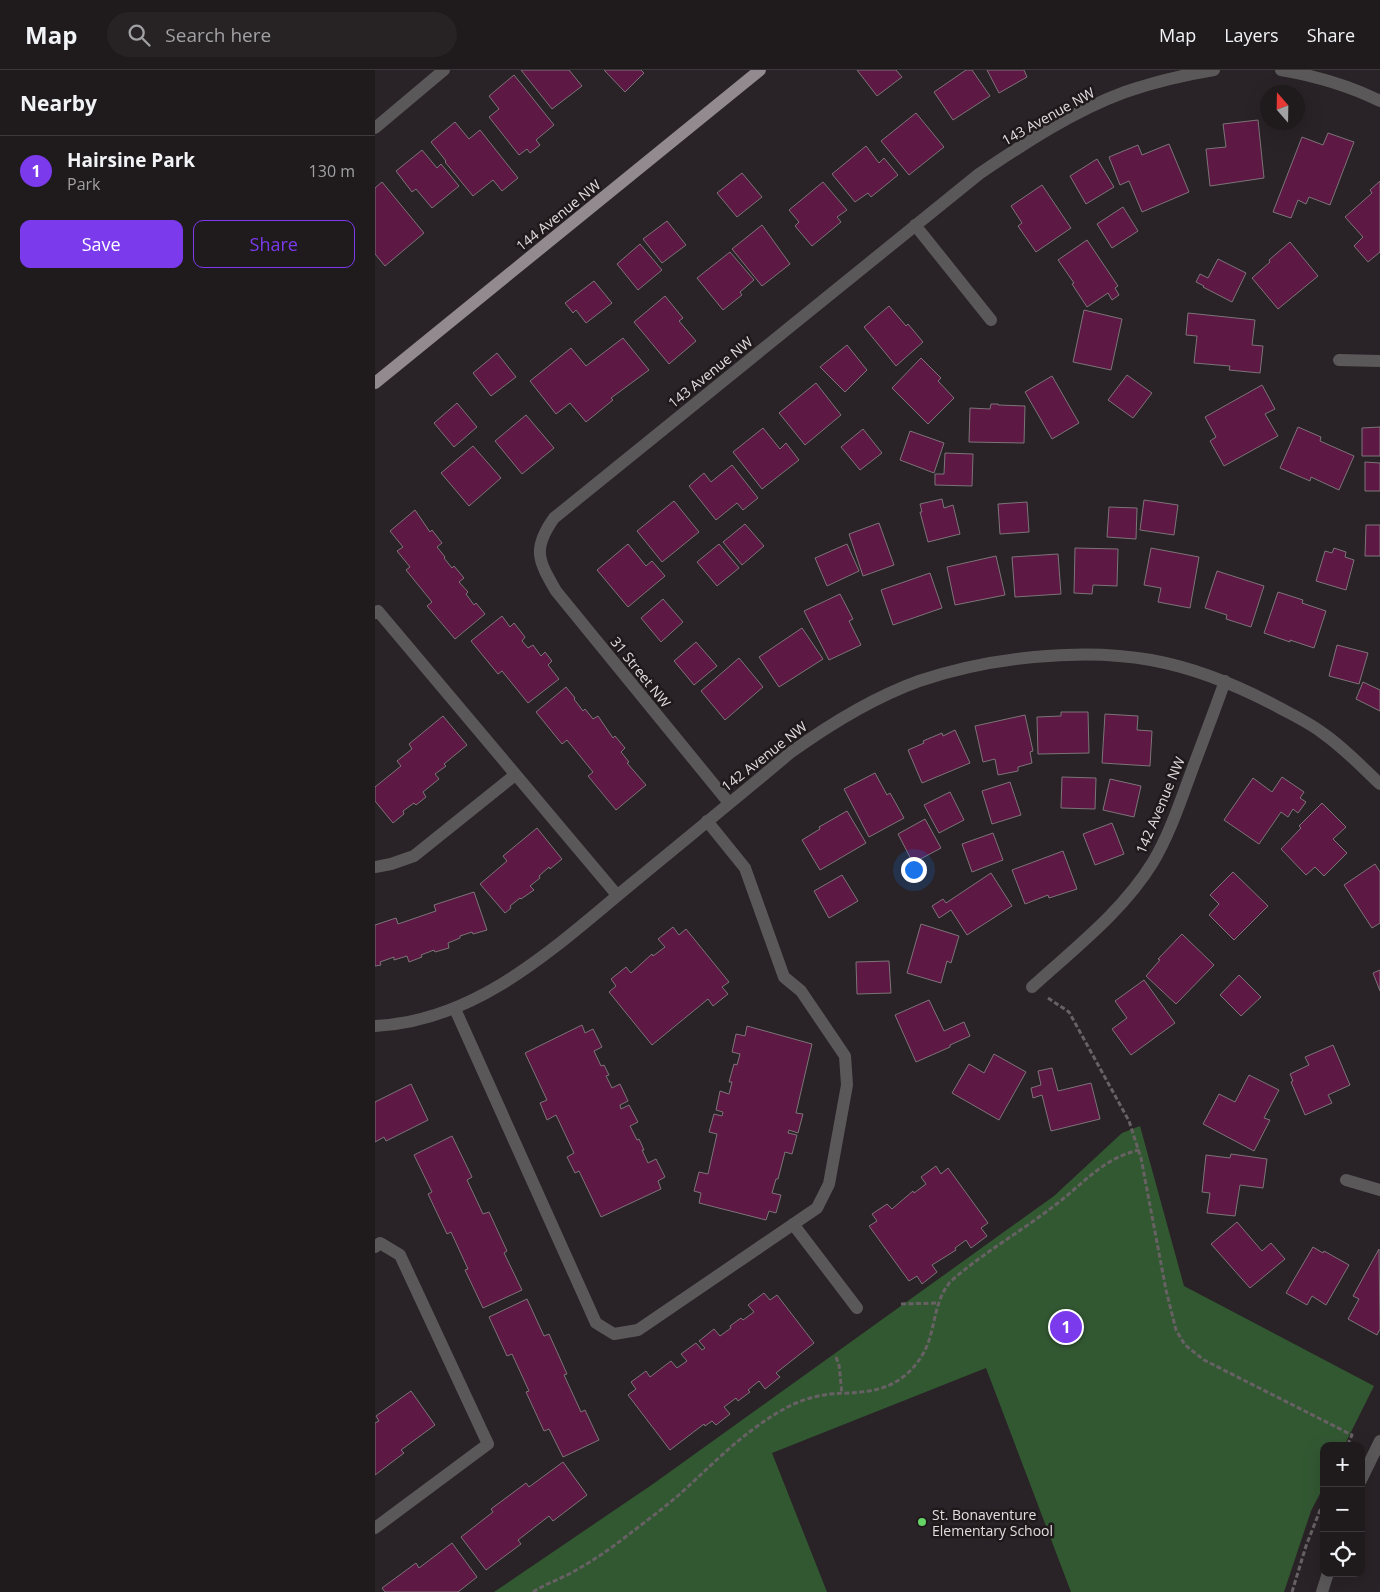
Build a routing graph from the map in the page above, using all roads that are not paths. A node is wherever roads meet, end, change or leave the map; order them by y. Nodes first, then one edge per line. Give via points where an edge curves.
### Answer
1 (444, 70) edge
2 (761, 70) edge
3 (1213, 70) edge
4 (1281, 70) edge
5 (1380, 100) edge
6 (375, 128) edge
7 (915, 225) junction
8 (991, 320) dead end
9 (1339, 360) dead end
10 (1380, 361) edge
11 (375, 383) edge
12 (539, 554) joint
13 (375, 613) edge
14 (1225, 681) junction
15 (515, 775) junction
16 (1380, 784) edge
17 (729, 804) junction
18 (707, 821) junction
19 (375, 867) edge
20 (617, 895) junction
21 (1032, 987) road end
22 (455, 1009) junction
23 (375, 1026) edge
24 (1346, 1180) dead end
25 (1380, 1190) edge
26 (793, 1224) junction
27 (375, 1247) edge
28 (857, 1308) dead end
29 (1380, 1441) edge
30 (1365, 1472) edge
31 (375, 1528) edge
32 (1327, 1577) edge
33 (1322, 1592) edge

1 - 6 street
2 - 11 main road, 144 Avenue NW
3 - 7 street, 143 Avenue NW via 1163,80 1123,93 1055,126 979,174
4 - 5 street via 1339,82
7 - 8 street
7 - 12 street, 143 Avenue NW via 554,518 541,538
9 - 10 street
12 - 17 street, 31 Street NW via 556,591
13 - 15 street via 378,610
14 - 16 street, 142 Avenue NW via 1324,734
14 - 17 street, 142 Avenue NW via 1151,660 1119,656 1028,657 954,671 918,682 851,712 791,753
14 - 21 street, 142 Avenue NW via 1175,817 1153,862 1117,909
15 - 19 street via 414,856
15 - 20 street
17 - 18 street, 142 Avenue NW
18 - 20 street, 142 Avenue NW
18 - 26 street via 745,868 784,977 801,991 845,1056 847,1085 829,1184 817,1208
20 - 22 street, 142 Avenue NW via 519,973
22 - 23 street, 142 Avenue NW via 417,1020
22 - 26 street via 596,1323 614,1334 638,1330
24 - 25 street
26 - 28 street
27 - 31 street via 379,1243 400,1254 488,1444
29 - 30 street
32 - 33 street

